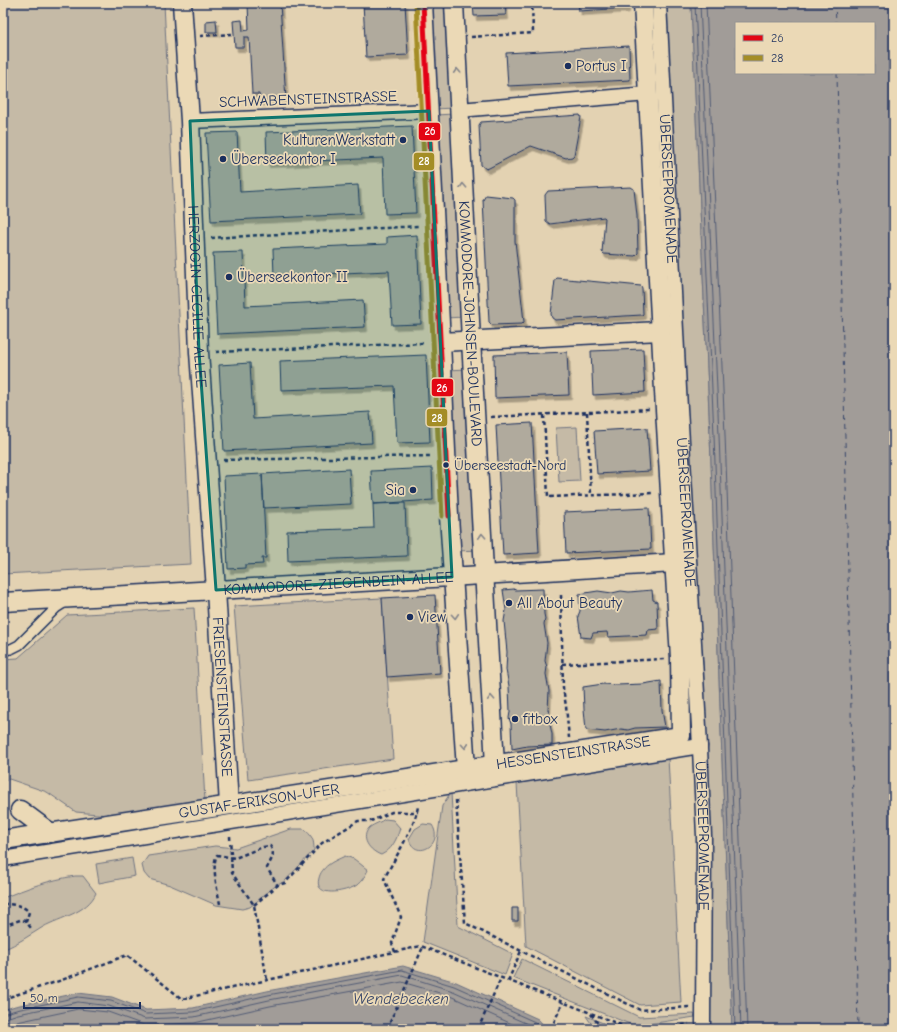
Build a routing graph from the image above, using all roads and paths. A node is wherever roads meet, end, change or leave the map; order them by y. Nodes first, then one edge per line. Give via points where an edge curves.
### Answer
1 (182, 3) edge
2 (423, 3) edge
3 (454, 3) edge
4 (532, 3) edge
5 (643, 3) edge
6 (660, 3) edge
7 (234, 34) dead end
8 (184, 37) junction
9 (456, 38) junction
10 (648, 94) junction
11 (459, 110) junction
12 (429, 111) junction
13 (190, 121) junction
14 (435, 225) junction
15 (194, 240) junction
16 (660, 331) junction
17 (471, 340) junction
18 (441, 342) junction
19 (199, 352) junction
20 (665, 408) junction
21 (587, 412) junction
22 (544, 415) junction
23 (476, 418) junction
24 (446, 456) junction
25 (207, 460) junction
26 (670, 492) junction
27 (591, 495) junction
28 (674, 563) junction
29 (484, 575) junction
30 (452, 577) junction
31 (216, 590) junction
32 (561, 595) dead end
33 (72, 598) junction
34 (3, 602) edge
35 (3, 650) edge
36 (680, 658) junction
37 (562, 664) junction
38 (569, 739) dead end
39 (681, 742) junction
40 (700, 746) junction
41 (495, 765) junction
42 (466, 769) junction
43 (454, 785) junction
44 (417, 792) junction
45 (228, 805) junction
46 (20, 810) dead end
47 (418, 812) junction
48 (230, 832) dead end
49 (51, 833) junction
50 (3, 840) edge
51 (231, 858) junction
52 (3, 859) edge
53 (278, 886) junction
54 (3, 904) edge
55 (220, 904) dead end
56 (254, 905) junction
57 (26, 921) junction
58 (3, 926) edge
59 (31, 928) dead end
60 (423, 947) junction
61 (521, 951) junction
62 (395, 952) junction
63 (501, 978) junction
64 (267, 980) junction
65 (508, 980) junction
66 (3, 999) edge
67 (563, 1002) junction
68 (702, 1006) junction
69 (590, 1013) junction
70 (703, 1023) joint
71 (387, 1029) edge
72 (478, 1029) edge
73 (551, 1029) edge
74 (602, 1029) edge
75 (631, 1029) edge
76 (654, 1029) edge

1 - 8 street, HERZOGIN-CECILIE-ALLEE
2 - 12 street, KOMMODORE-JOHNSEN-BOULEVARD
3 - 9 street, KOMMODORE-JOHNSEN-BOULEVARD
4 - 9 path via 534,33
5 - 10 street, ÜBERSEEPROMENADE
6 - 40 street, ÜBERSEEPROMENADE via 680,415
7 - 8 path
8 - 13 street, HERZOGIN-CECILIE-ALLEE
11 -> 9 street, KOMMODORE-JOHNSEN-BOULEVARD
10 - 11 street
10 - 16 street, ÜBERSEEPROMENADE
17 -> 11 street, KOMMODORE-JOHNSEN-BOULEVARD
12 - 13 street, SCHWABENSTEINSTRASSE
12 - 14 street, KOMMODORE-JOHNSEN-BOULEVARD
13 - 15 street, HERZOGIN-CECILIE-ALLEE
14 - 15 path
14 - 18 street, KOMMODORE-JOHNSEN-BOULEVARD
15 - 19 street, HERZOGIN-CECILIE-ALLEE
16 - 17 street
16 - 20 street, ÜBERSEEPROMENADE
17 - 18 street
17 - 23 street, KOMMODORE-JOHNSEN-BOULEVARD
18 - 19 path
18 - 24 street, KOMMODORE-JOHNSEN-BOULEVARD
19 - 25 street, HERZOGIN-CECILIE-ALLEE
20 - 21 path
20 - 26 street, ÜBERSEEPROMENADE
21 - 22 path
21 - 27 path
22 - 23 path
22 - 27 path via 548,497
29 -> 23 street, KOMMODORE-JOHNSEN-BOULEVARD
24 - 25 path
24 - 30 street, KOMMODORE-JOHNSEN-BOULEVARD
25 - 31 street, HERZOGIN-CECILIE-ALLEE
26 - 27 path
26 - 28 street, ÜBERSEEPROMENADE
28 - 29 street, KOMMODORE-ZIEGENBEIN-ALLEE
28 - 36 street, ÜBERSEEPROMENADE
29 - 30 street, KOMMODORE-ZIEGENBEIN-ALLEE
41 -> 29 street, KOMMODORE-JOHNSEN-BOULEVARD
30 - 31 street, KOMMODORE-ZIEGENBEIN-ALLEE
30 -> 42 street, KOMMODORE-JOHNSEN-BOULEVARD
31 - 33 street, KOMMODORE-ZIEGENBEIN-ALLEE
31 - 45 street, FRIESENSTEINSTRASSE
32 - 37 path
33 - 34 street, KOMMODORE-ZIEGENBEIN-ALLEE
33 - 35 lane via 56,608 19,646
36 - 37 path
36 - 39 street, ÜBERSEEPROMENADE
37 - 38 path
39 - 40 street
39 - 41 street, HESSENSTEINSTRASSE
39 - 43 street
40 - 68 street, ÜBERSEEPROMENADE via 704,836
41 - 42 street, HESSENSTEINSTRASSE
42 - 45 street, GUSTAF-ERIKSON-UFER
43 - 44 street
43 - 61 path via 465,923
44 - 47 path
44 - 52 street
45 - 49 street, GUSTAF-ERIKSON-UFER
46 - 49 street
47 - 53 path via 392,812 372,821 358,821 322,843 285,883
47 - 62 path via 384,879 401,917 392,943
48 - 51 path
49 - 50 street, GUSTAF-ERIKSON-UFER
51 - 53 path via 270,846 273,854 267,868
51 - 55 path via 219,854 216,858
51 - 56 path via 232,874
53 - 56 path
54 - 57 path via 24,907 29,912
56 - 64 path
57 - 58 path via 20,920
57 - 59 path
60 - 62 path
60 - 63 path
60 - 71 path
61 - 65 path
61 - 68 path via 640,1010
62 - 64 path
63 - 65 path
63 - 72 path
64 - 66 path via 182,998 127,955
65 - 67 path
67 - 69 path
67 - 73 path
68 - 70 street, ÜBERSEEPROMENADE
69 - 74 path
69 - 75 path
70 - 76 path

